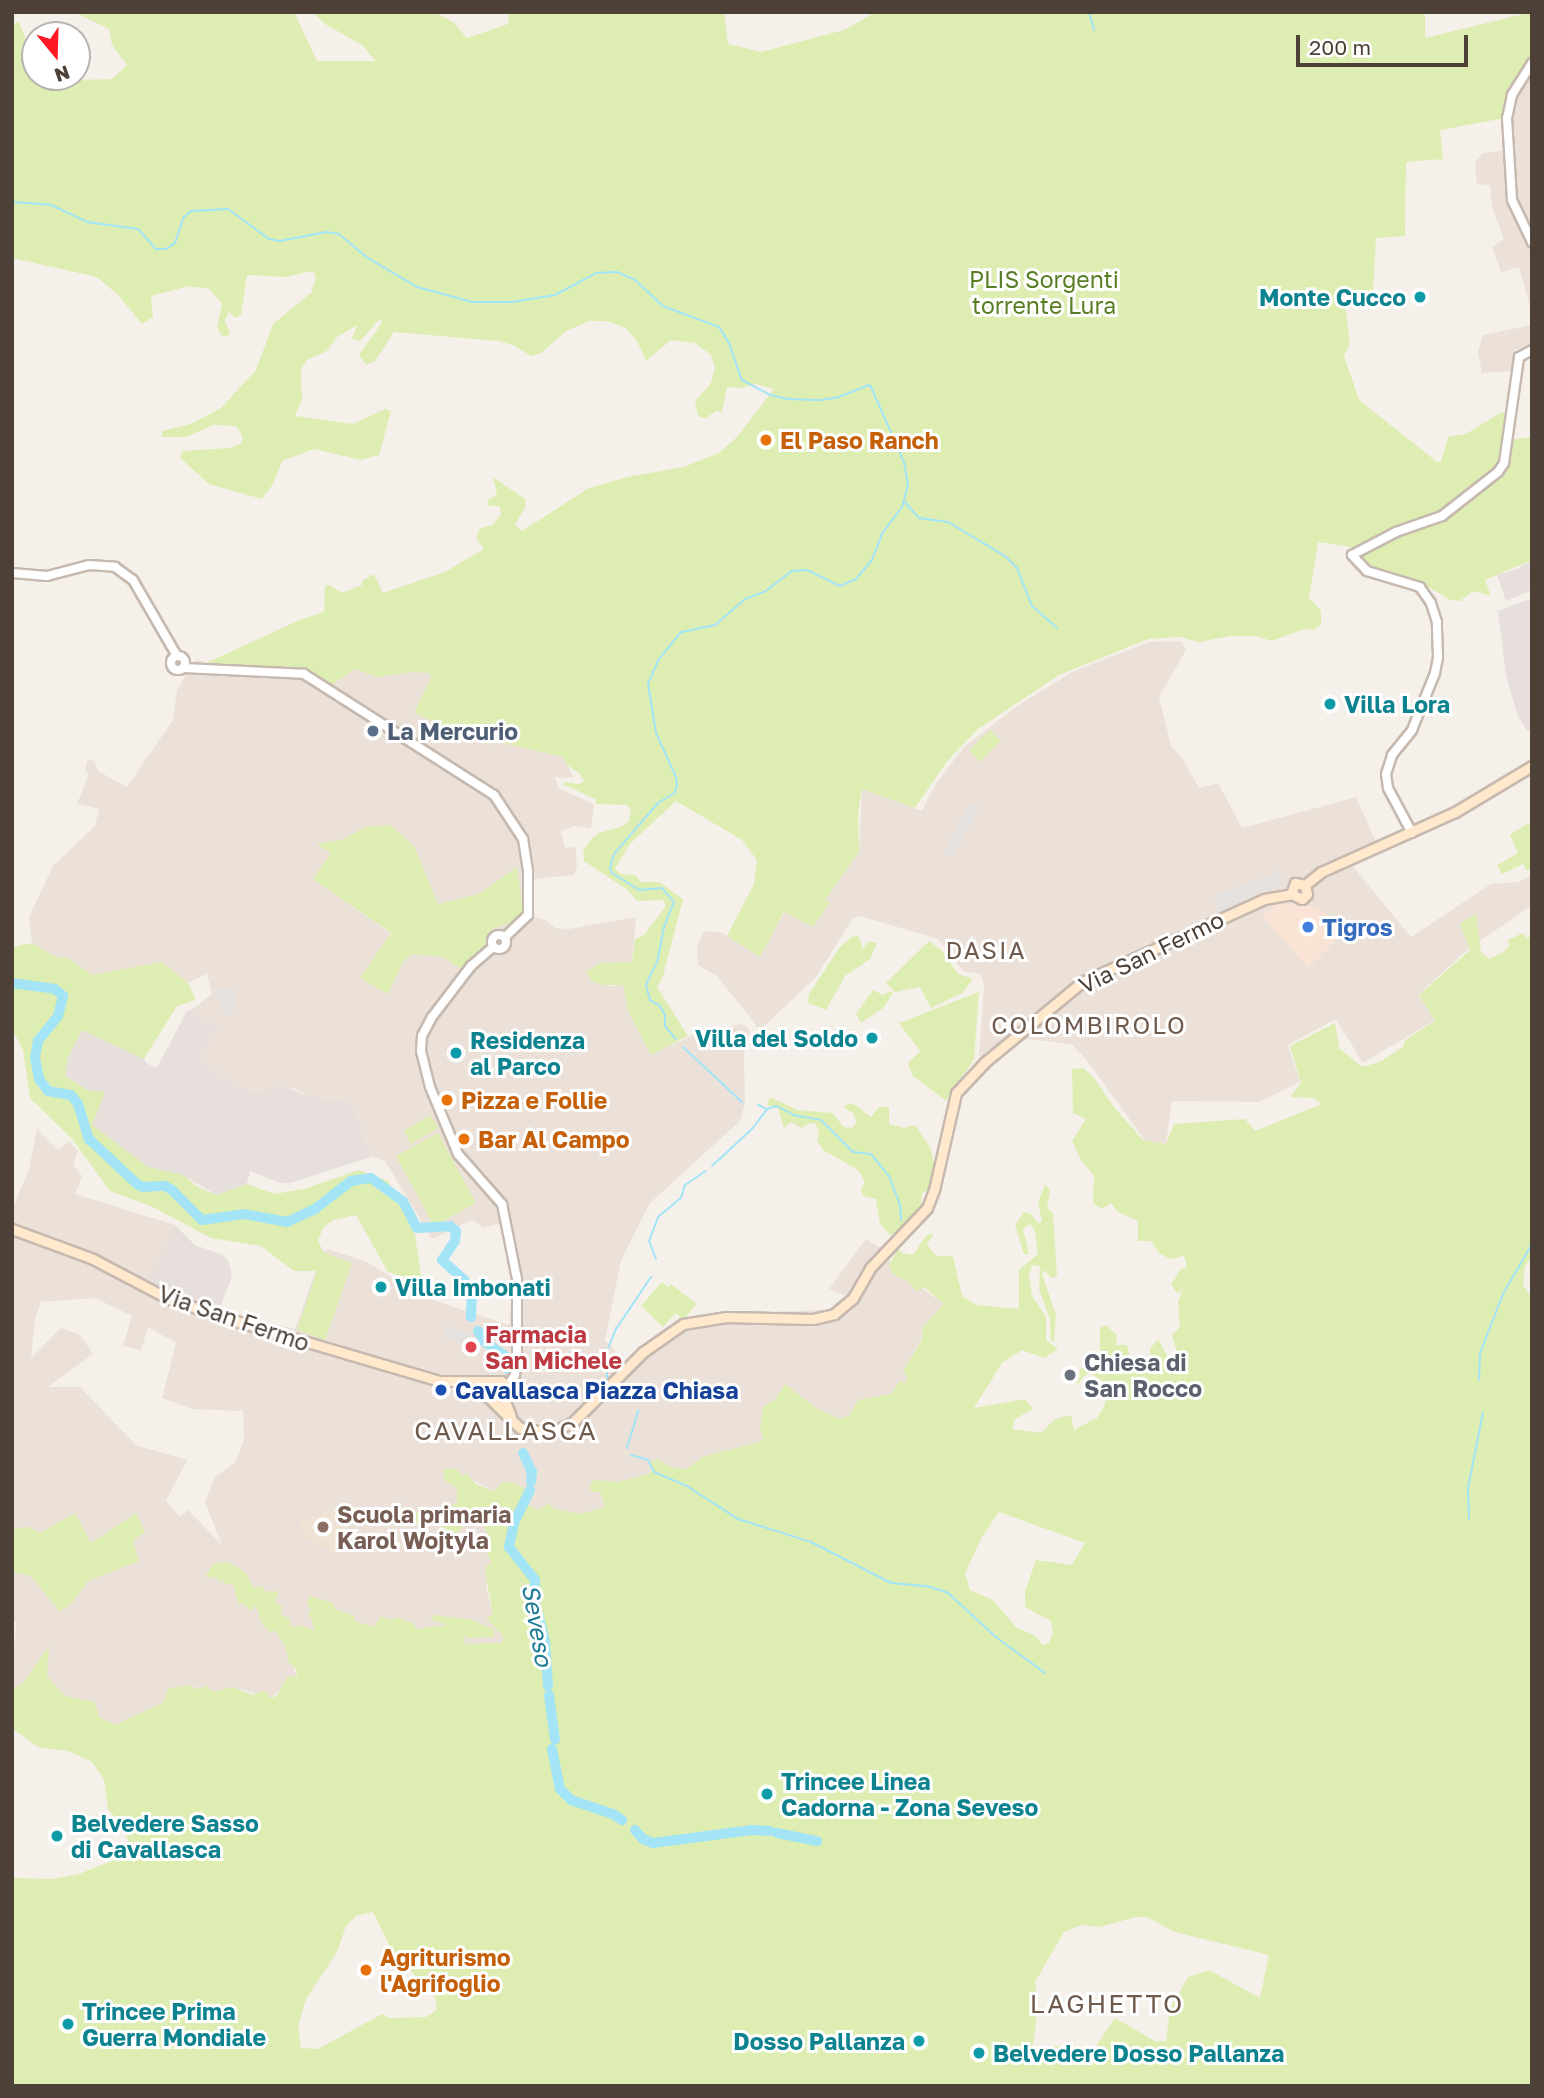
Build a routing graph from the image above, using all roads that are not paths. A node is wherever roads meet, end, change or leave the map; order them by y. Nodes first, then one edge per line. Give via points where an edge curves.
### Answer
1 (1532, 64) edge
2 (1532, 242) edge
3 (1532, 350) edge
4 (13, 574) edge
5 (1532, 766) edge
6 (1412, 833) junction
7 (12, 1229) edge
8 (464, 1383) junction
9 (500, 1383) junction
10 (490, 1398) junction
11 (504, 1399) junction
12 (515, 1424) junction

1 - 2 street via 1512,95 1507,118 1513,200
3 - 6 street via 1519,356 1504,463 1498,472 1442,516 1352,555 1367,571 1420,587 1437,622 1435,673 1412,730 1392,755 1386,777
4 - 9 street via 47,576 89,565 122,571 133,580 179,661 203,668 304,674 494,795 523,839 528,915 505,937 502,948 493,947 471,966 432,1017 422,1036 421,1051 430,1087 458,1154 502,1204 517,1279 515,1375
5 - 6 main road, Via San Fermo
6 - 12 main road, Via San Fermo via 1321,872 1305,885 1295,883 1291,894 1264,899 1082,982 985,1062 956,1093 927,1208 870,1268 844,1307 813,1319 726,1317 683,1324 643,1352 563,1428 545,1432
7 - 8 main road, Via San Fermo via 93,1259 193,1307 369,1363
8 - 9 main road, Via San Fermo
8 - 10 main road, Via San Fermo
9 - 10 main road via 487,1386
9 - 11 main road
10 - 11 main road
10 - 12 main road
11 - 12 main road

